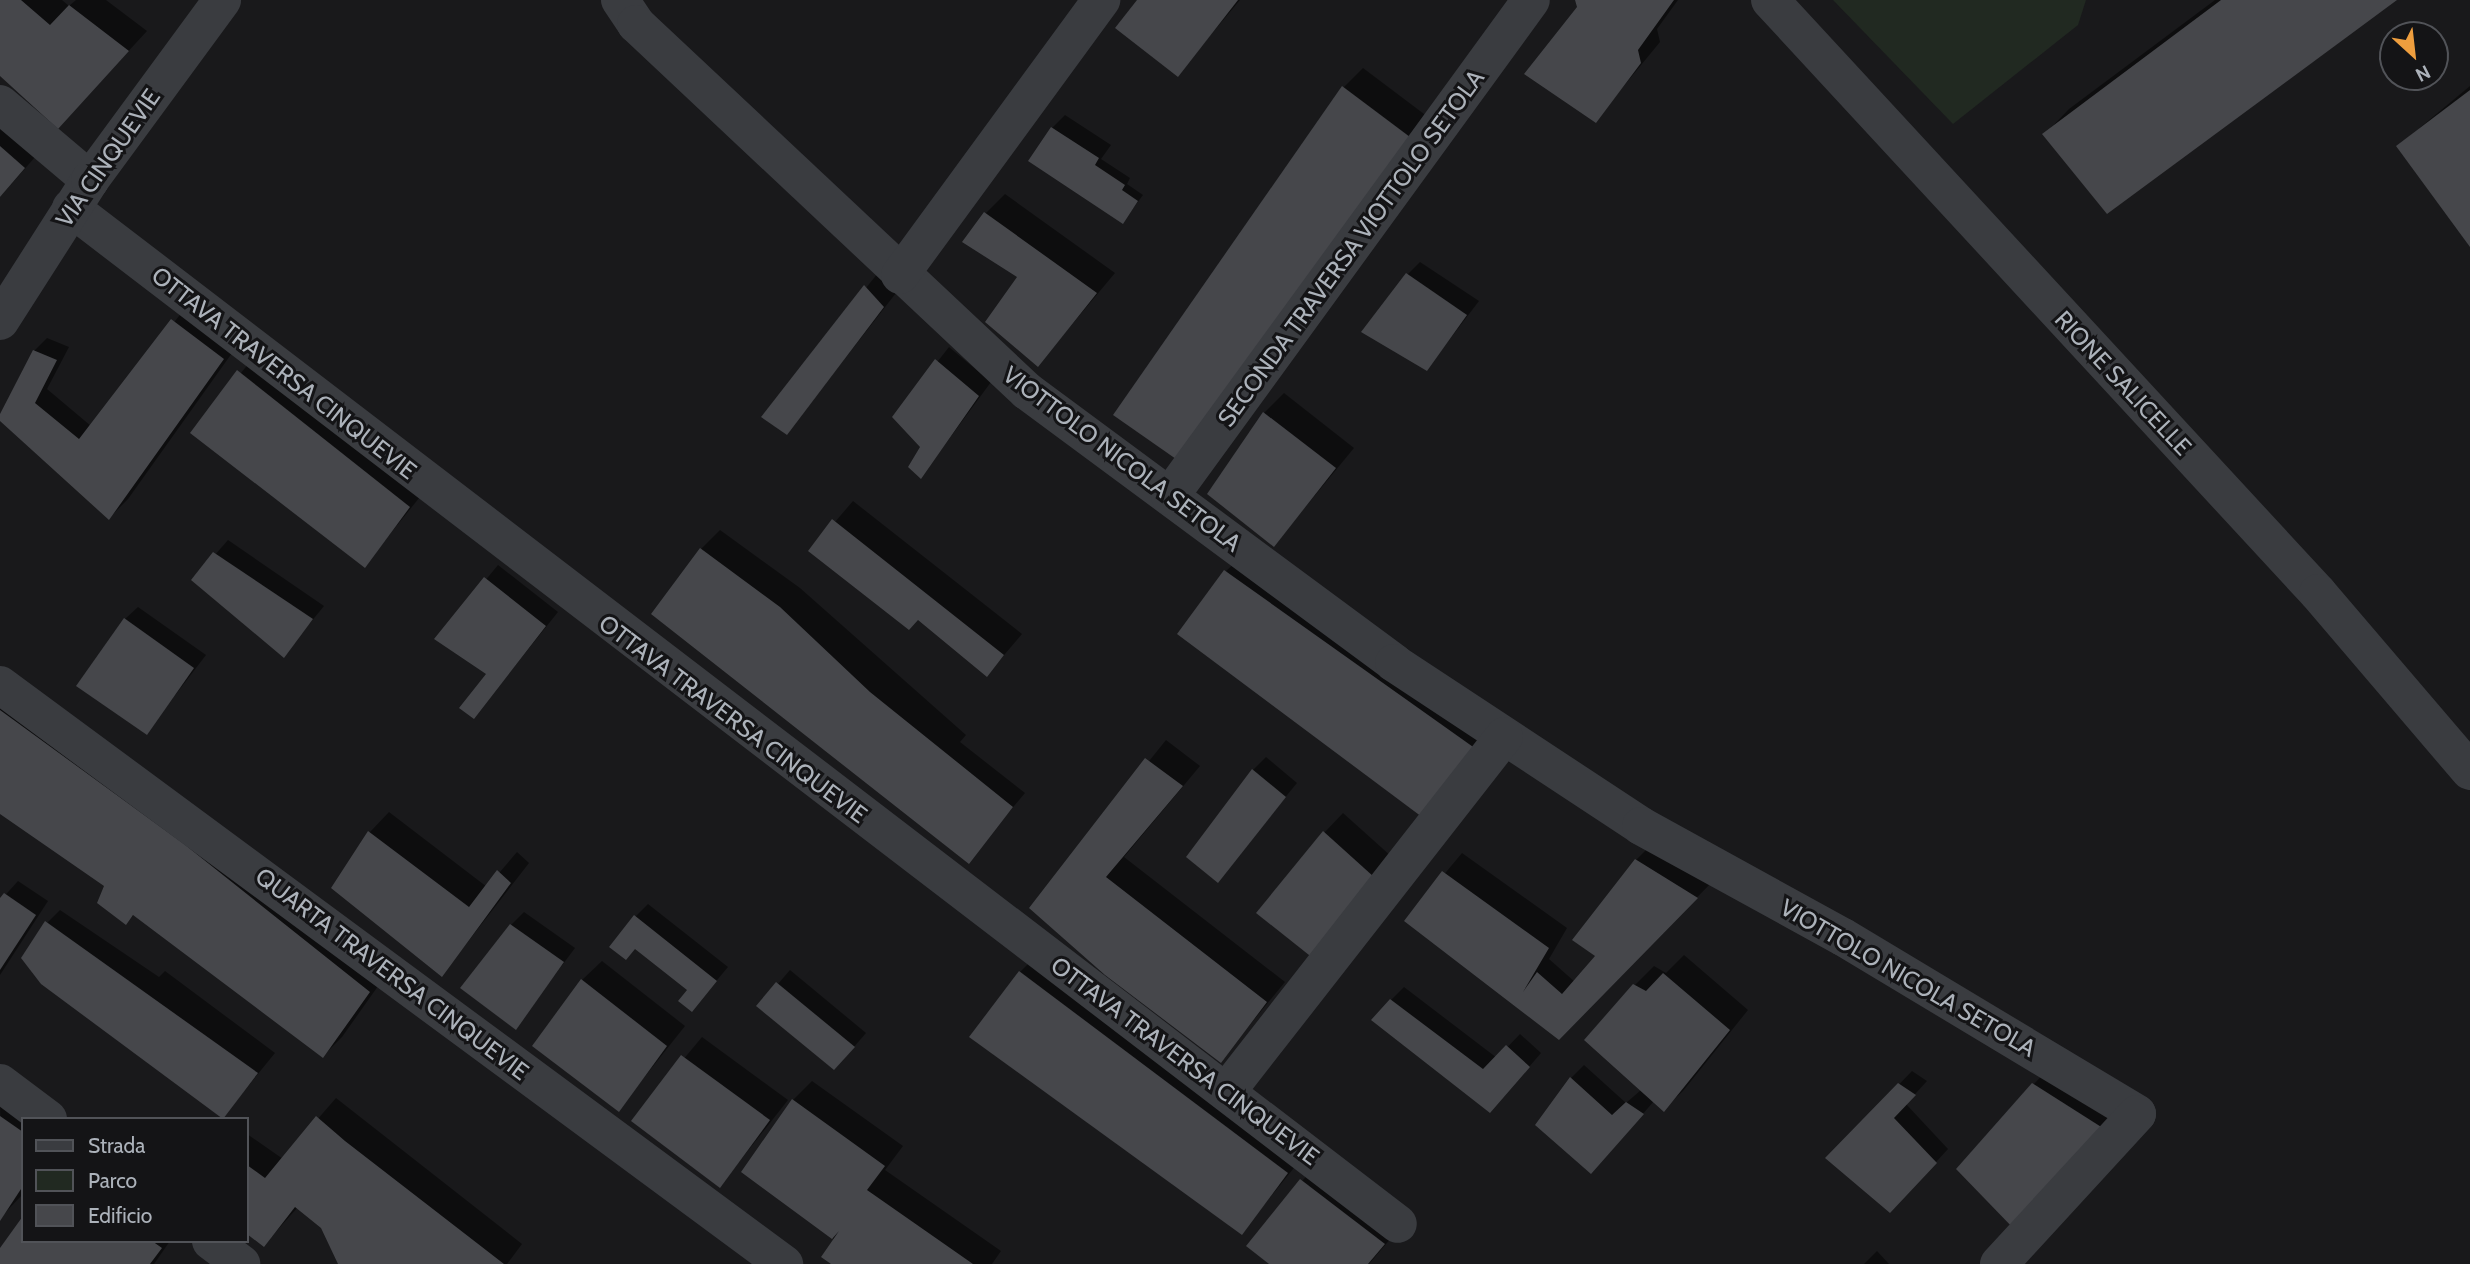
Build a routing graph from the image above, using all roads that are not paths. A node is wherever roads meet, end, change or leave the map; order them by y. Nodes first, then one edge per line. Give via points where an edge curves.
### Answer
1 (222, 0) edge
2 (620, 0) edge
3 (1101, 0) edge
4 (1531, 0) edge
5 (1770, 0) edge
6 (0, 104) edge
7 (80, 194) junction
8 (900, 275) junction
9 (0, 321) edge
10 (1170, 496) junction
11 (0, 685) edge
12 (1504, 736) junction
13 (2470, 771) edge
14 (0, 1083) edge
15 (1227, 1091) junction
16 (45, 1117) edge
17 (1398, 1224) dead end
18 (214, 1243) edge
19 (241, 1264) edge
20 (784, 1264) edge
21 (1999, 1264) edge

1 - 7 street, VIA CINQUEVIE
2 - 8 street, VIOTTOLO NICOLA SETOLA via 636,24
3 - 8 street
4 - 10 street, SECONDA TRAVERSA VIOTTOLO SETOLA
5 - 13 street, RIONE SALICELLE via 2318,593
6 - 7 street, OTTAVA TRAVERSA CINQUEVIE
7 - 9 street, VIA CINQUEVIE
7 - 15 street, OTTAVA TRAVERSA CINQUEVIE via 850,809
8 - 10 street, VIOTTOLO NICOLA SETOLA via 1027,391
10 - 12 street, VIOTTOLO NICOLA SETOLA via 1394,663
11 - 20 street, QUARTA TRAVERSA CINQUEVIE
12 - 15 street
12 - 21 street, VIOTTOLO NICOLA SETOLA via 1641,826 1843,937 2137,1114
14 - 16 street
15 - 17 street, OTTAVA TRAVERSA CINQUEVIE
18 - 19 street

